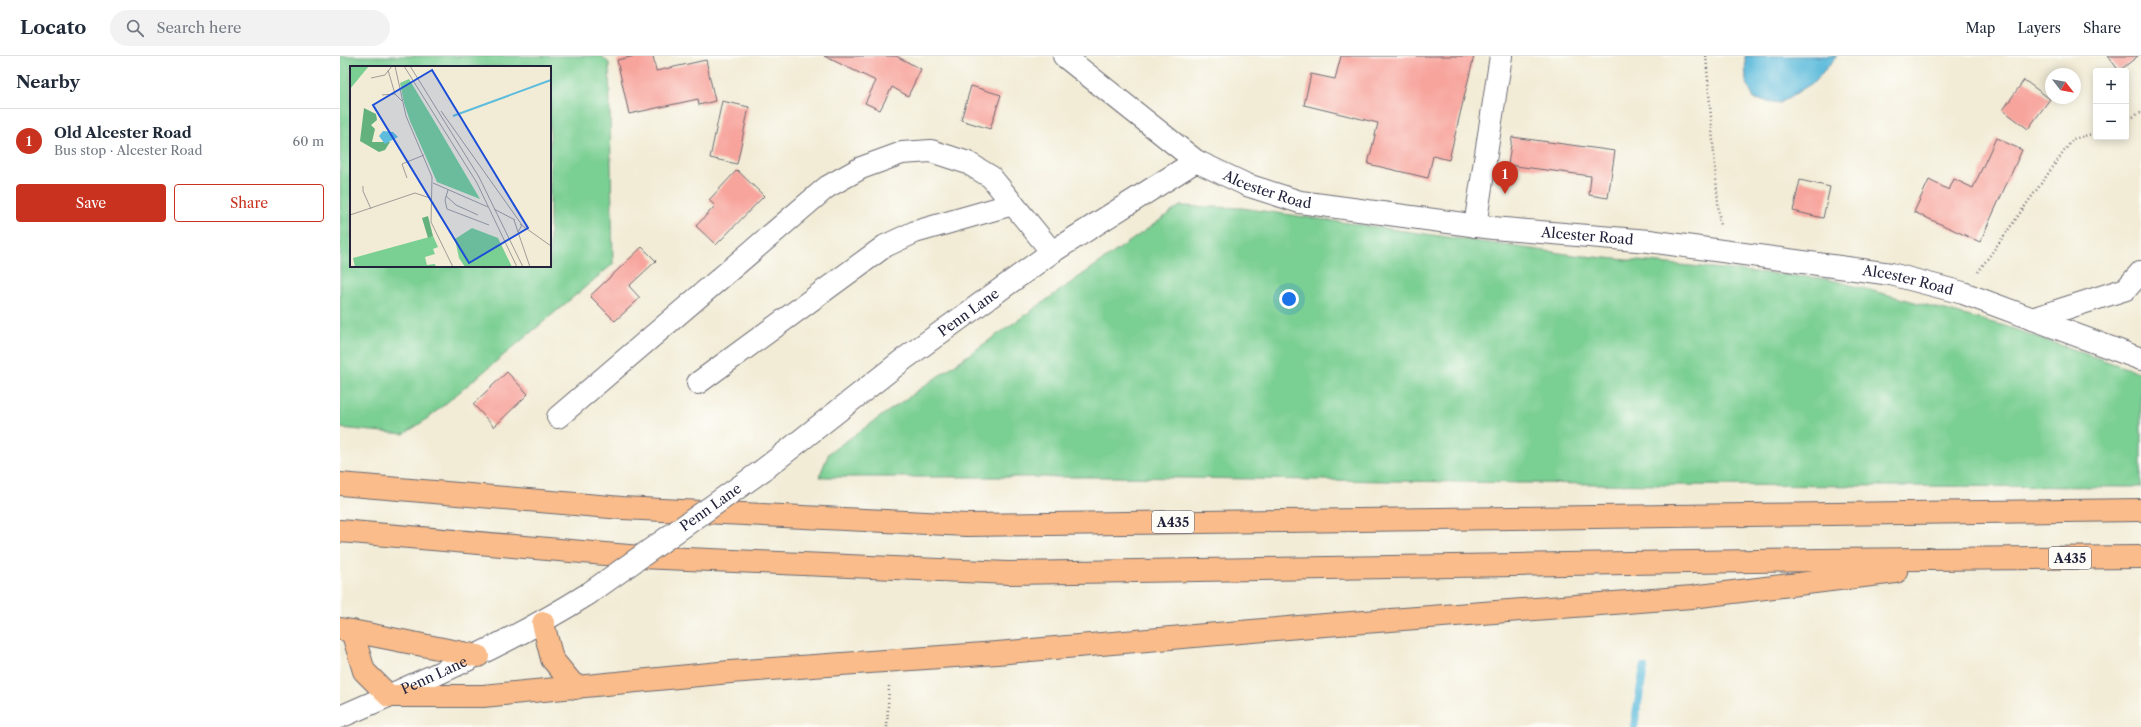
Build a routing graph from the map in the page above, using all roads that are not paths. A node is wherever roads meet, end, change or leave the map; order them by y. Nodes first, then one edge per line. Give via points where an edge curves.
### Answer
1 (1501, 56) edge
2 (1079, 60) edge
3 (1196, 161) junction
4 (1013, 204) junction
5 (1475, 226) junction
6 (1052, 252) junction
7 (2141, 272) edge
8 (2134, 292) edge
9 (2032, 319) junction
10 (2141, 359) edge
11 (698, 383) dead end
12 (558, 417) dead end
13 (340, 484) edge
14 (2141, 510) edge
15 (340, 531) edge
16 (2141, 557) edge
17 (1998, 559) junction
18 (543, 623) junction
19 (346, 630) edge
20 (478, 656) junction
21 (576, 688) junction
22 (389, 696) junction
23 (340, 717) edge

1 - 5 street
2 - 3 street, Alcester Road
3 - 5 street, Alcester Road via 1247,185 1300,202
3 - 6 street, Penn Lane
4 - 6 street
4 - 11 street via 915,232 885,246
4 - 12 street via 991,177 968,163 931,150 902,153 861,168 827,187
5 - 9 street, Alcester Road via 1650,241 1891,274 1963,293
6 - 18 street, Penn Lane, bridge via 904,359 763,470
7 - 8 street
8 - 9 street
9 - 10 street, Alcester Road
13 - 14 highway, A435 via 622,508 967,525
15 - 17 highway, A435 via 640,557 1008,573
16 - 17 highway, A435
17 - 21 highway via 1692,597 730,672
18 - 20 street, Penn Lane
18 - 21 highway via 552,659
19 - 20 highway
19 - 22 highway via 364,671
20 - 22 street, Penn Lane
21 - 22 highway via 483,696
22 - 23 street, Penn Lane

